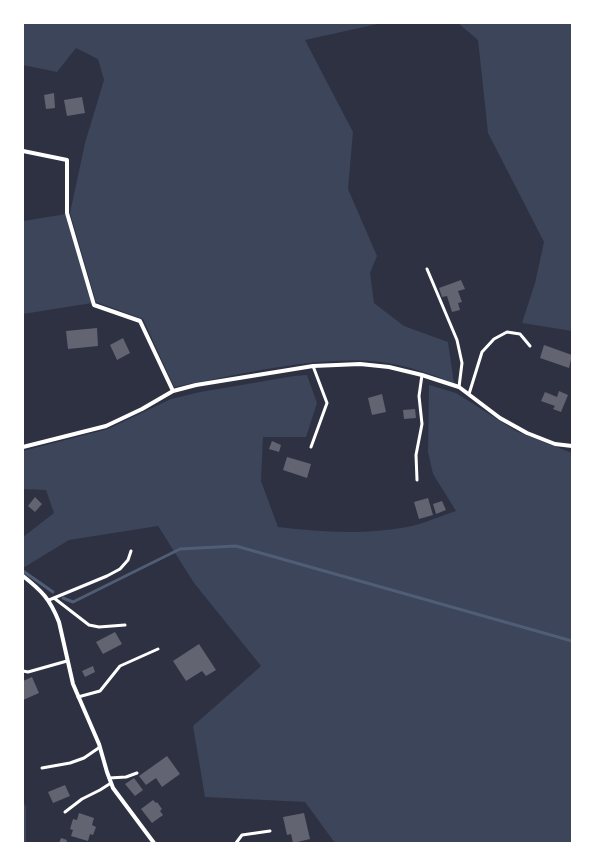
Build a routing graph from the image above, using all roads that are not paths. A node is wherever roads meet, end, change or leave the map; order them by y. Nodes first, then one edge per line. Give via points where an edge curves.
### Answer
1 (23, 151) edge
2 (427, 269) dead end
3 (530, 346) dead end
4 (313, 366) junction
5 (422, 374) junction
6 (459, 387) junction
7 (173, 392) junction
8 (469, 394) junction
9 (572, 446) edge
10 (23, 447) edge
11 (312, 447) dead end
12 (417, 480) dead end
13 (131, 551) dead end
14 (23, 576) edge
15 (54, 598) junction
16 (49, 600) junction
17 (125, 625) dead end
18 (158, 649) dead end
19 (67, 661) junction
20 (23, 671) edge
21 (78, 697) junction
22 (100, 747) junction
23 (42, 768) dead end
24 (137, 773) dead end
25 (109, 778) junction
26 (111, 783) junction
27 (65, 812) dead end
28 (270, 832) dead end
29 (154, 843) edge
30 (236, 843) edge

1 - 7 street via 67,160 67,213 94,305 140,321
2 - 6 lane via 456,340 462,364
3 - 8 lane via 520,334 507,332 494,339 482,352
4 - 5 street via 360,364
4 - 7 street via 196,385
4 - 11 lane via 327,403
5 - 6 street
5 - 12 lane via 419,396 422,424 416,455
6 - 8 street
7 - 10 street via 106,426
8 - 9 street via 500,418 527,433 555,444
13 - 15 lane via 128,560 120,569
14 - 16 street
15 - 16 lane
15 - 17 lane via 89,625 99,628
16 - 19 street via 59,622
18 - 21 lane via 120,666 100,691
19 - 20 lane via 28,672
19 - 21 street
21 - 22 street
22 - 23 lane via 84,758
22 - 25 street
24 - 25 lane via 126,777
25 - 26 street
26 - 27 lane
26 - 29 street
28 - 30 lane via 242,836

